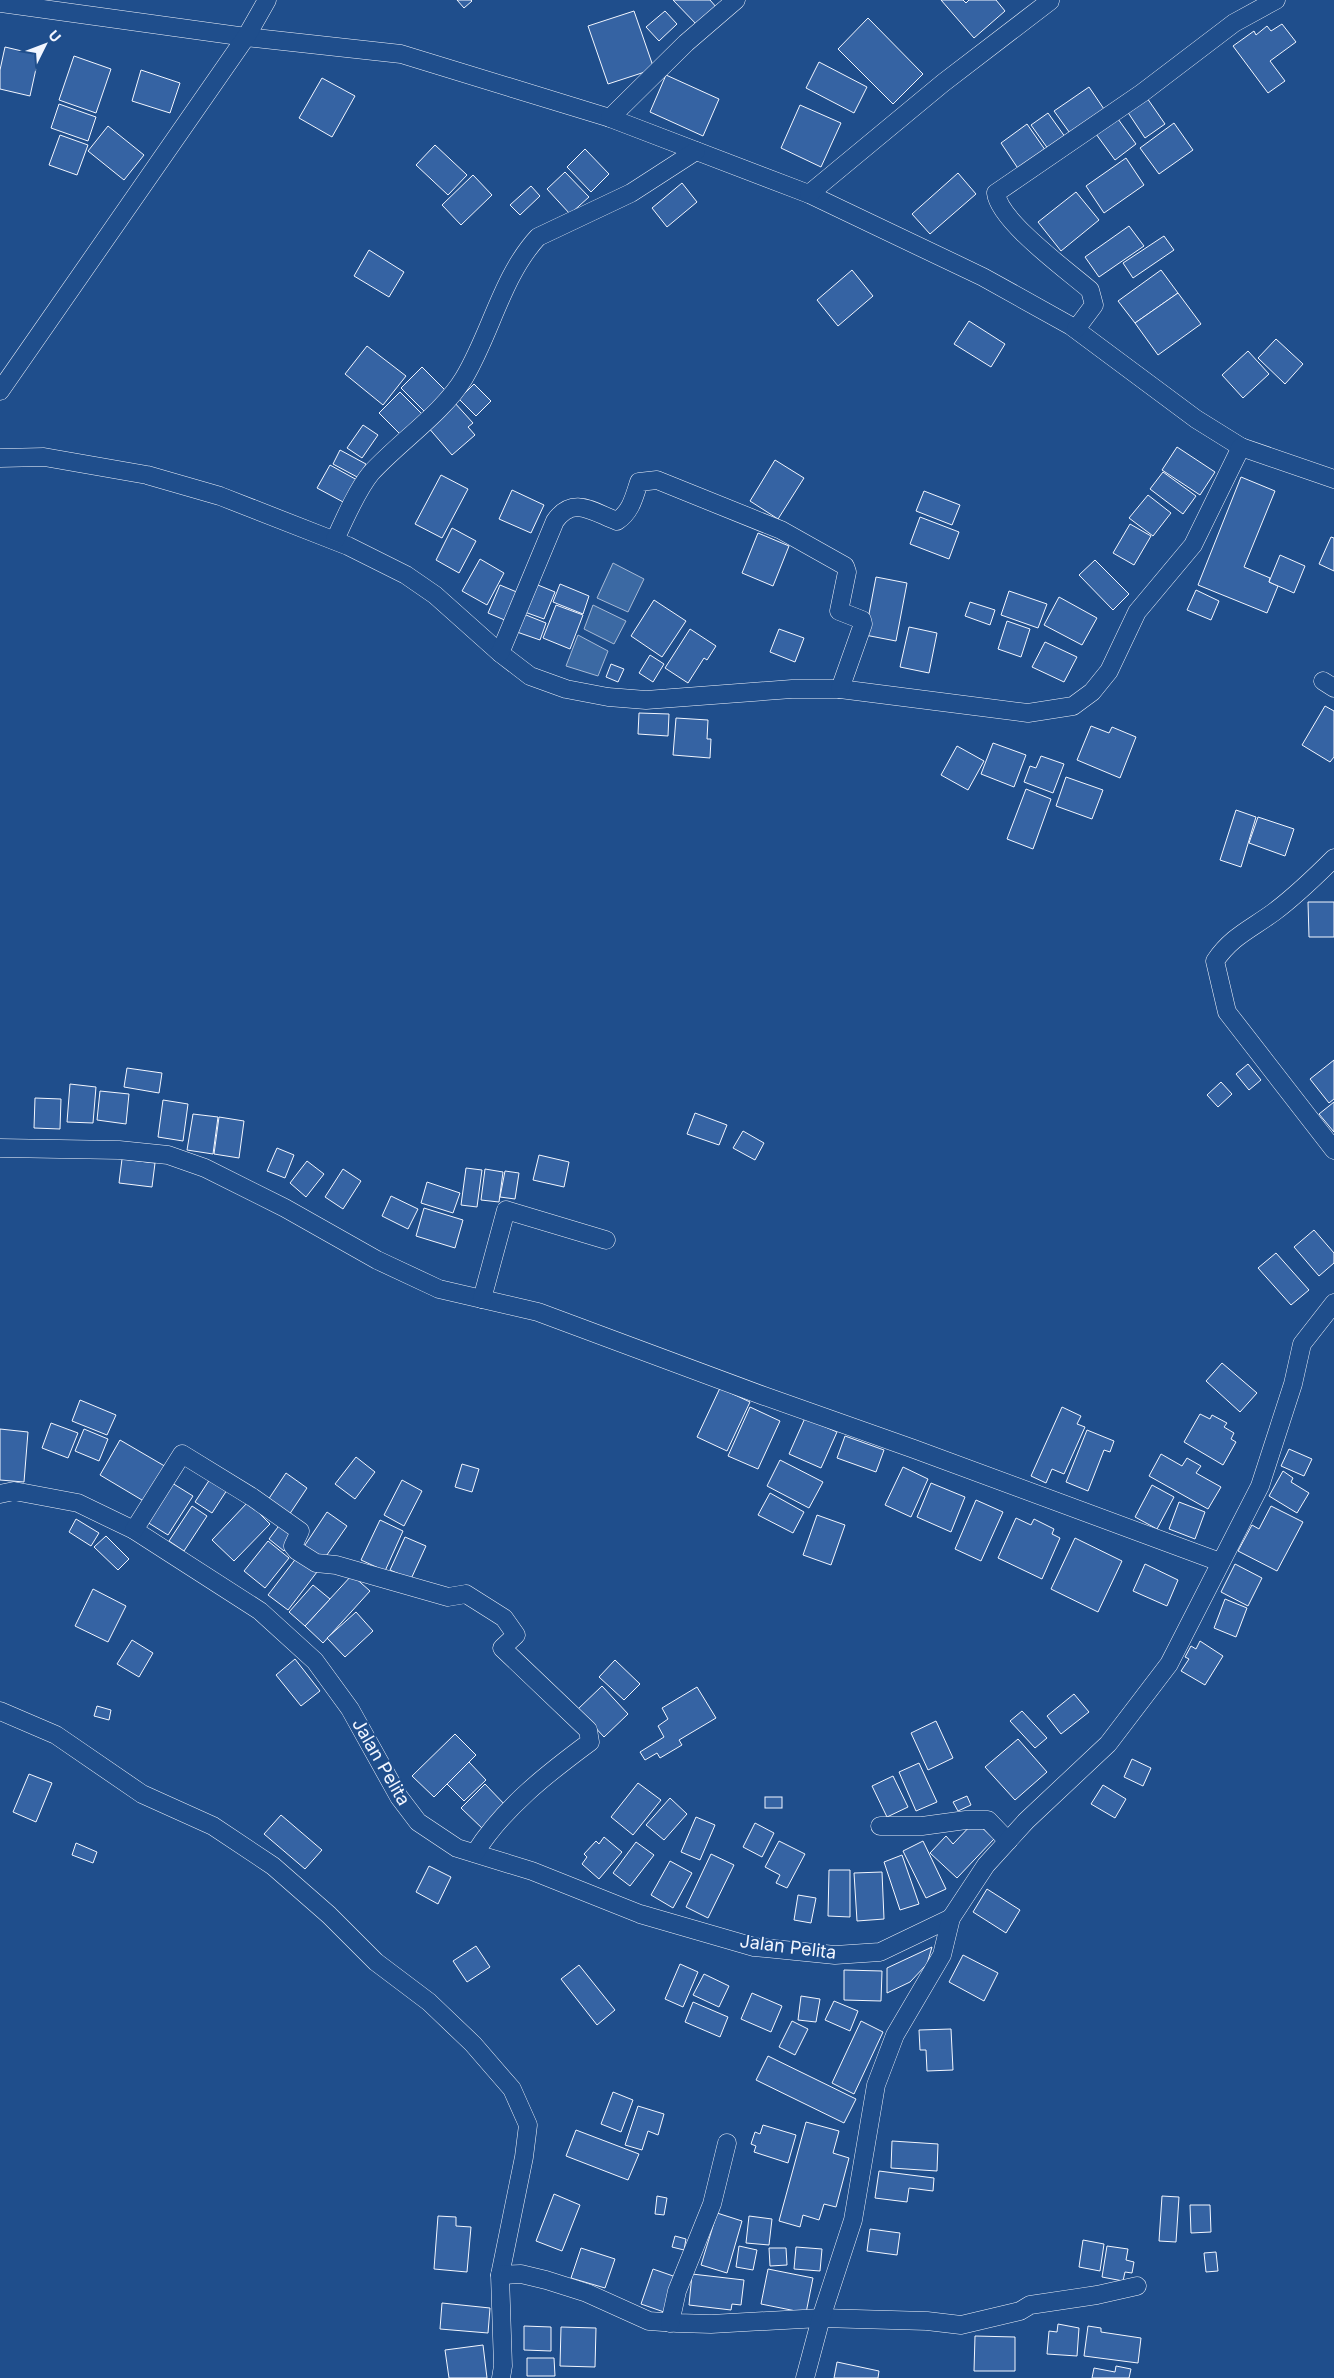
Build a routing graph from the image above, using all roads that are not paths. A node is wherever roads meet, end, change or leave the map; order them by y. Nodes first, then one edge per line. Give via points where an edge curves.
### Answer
1 (267, 0) edge
2 (736, 0) edge
3 (1276, 0) edge
4 (1050, 1) edge
5 (0, 3) edge
6 (246, 36) junction
7 (610, 118) junction
8 (696, 151) junction
9 (809, 194) junction
10 (1076, 329) junction
11 (0, 391) edge
12 (1241, 447) junction
13 (0, 458) edge
14 (1334, 479) edge
15 (335, 540) junction
16 (500, 653) junction
17 (840, 689) junction
18 (1334, 858) edge
19 (0, 1148) edge
20 (1334, 1150) edge
21 (606, 1240) dead end
22 (482, 1299) junction
23 (1334, 1302) edge
24 (0, 1494) edge
25 (134, 1530) junction
26 (1220, 1562) junction
27 (0, 1711) edge
28 (880, 1826) dead end
29 (1008, 1841) junction
30 (475, 1853) junction
31 (951, 1918) junction
32 (727, 2143) dead end
33 (500, 2275) junction
34 (1137, 2286) dead end
35 (821, 2318) junction
36 (670, 2323) junction
37 (501, 2378) edge
38 (805, 2378) edge

1 - 6 street
2 - 7 street
3 - 10 street via 1234,22 1142,93 996,193 997,201 1013,223 1090,290 1094,305
4 - 9 street via 943,83
5 - 6 street
6 - 7 street via 401,54
6 - 11 street
7 - 8 street
8 - 9 street
8 - 15 street via 631,193 538,237 508,283 463,379 370,475
9 - 10 street via 983,277
10 - 12 street via 1196,419
12 - 14 street
12 - 17 street via 1193,545 1137,612 1109,671 1092,692 1073,706 1028,713
13 - 15 street via 44,457 147,475 220,496
15 - 16 street via 406,575 436,595
16 - 17 street via 530,676 566,689 608,698 646,700 792,689
16 - 17 street via 562,510 576,506 617,521 631,506 639,482 657,480 781,530 844,566 847,572 839,611 862,620 863,624
18 - 20 street via 1273,912 1240,933 1225,946 1215,961 1227,1012
19 - 22 street via 119,1150 168,1155 206,1168 376,1260 439,1289
21 - 22 street via 506,1210
22 - 26 street via 538,1312
23 - 26 street via 1302,1344 1293,1384 1260,1486
24 - 25 street, Jalan Pelita via 14,1491 78,1503
25 - 30 street, Jalan Pelita via 260,1611 315,1662 350,1709 398,1797 418,1822 457,1848
25 - 30 street via 182,1454 300,1531 293,1546 316,1563 336,1565 448,1597 466,1594 504,1618 516,1635 502,1648 588,1730 590,1742 518,1801
26 - 29 street via 1169,1664 1108,1744
27 - 33 street via 56,1735 142,1794 213,1826 273,1866 376,1962 429,2002 473,2044 512,2090 528,2125
28 - 29 street via 988,1820
29 - 31 street via 986,1865
30 - 31 street, Jalan Pelita via 532,1871 640,1914 754,1947 835,1955 880,1952
31 - 35 street via 942,1955 895,2035 876,2085 854,2220
32 - 36 street via 712,2204 677,2291
33 - 36 street via 521,2274 546,2280 587,2293 649,2321
33 - 37 street via 504,2366
34 - 35 street via 1030,2305 961,2325
35 - 36 street
35 - 38 street

